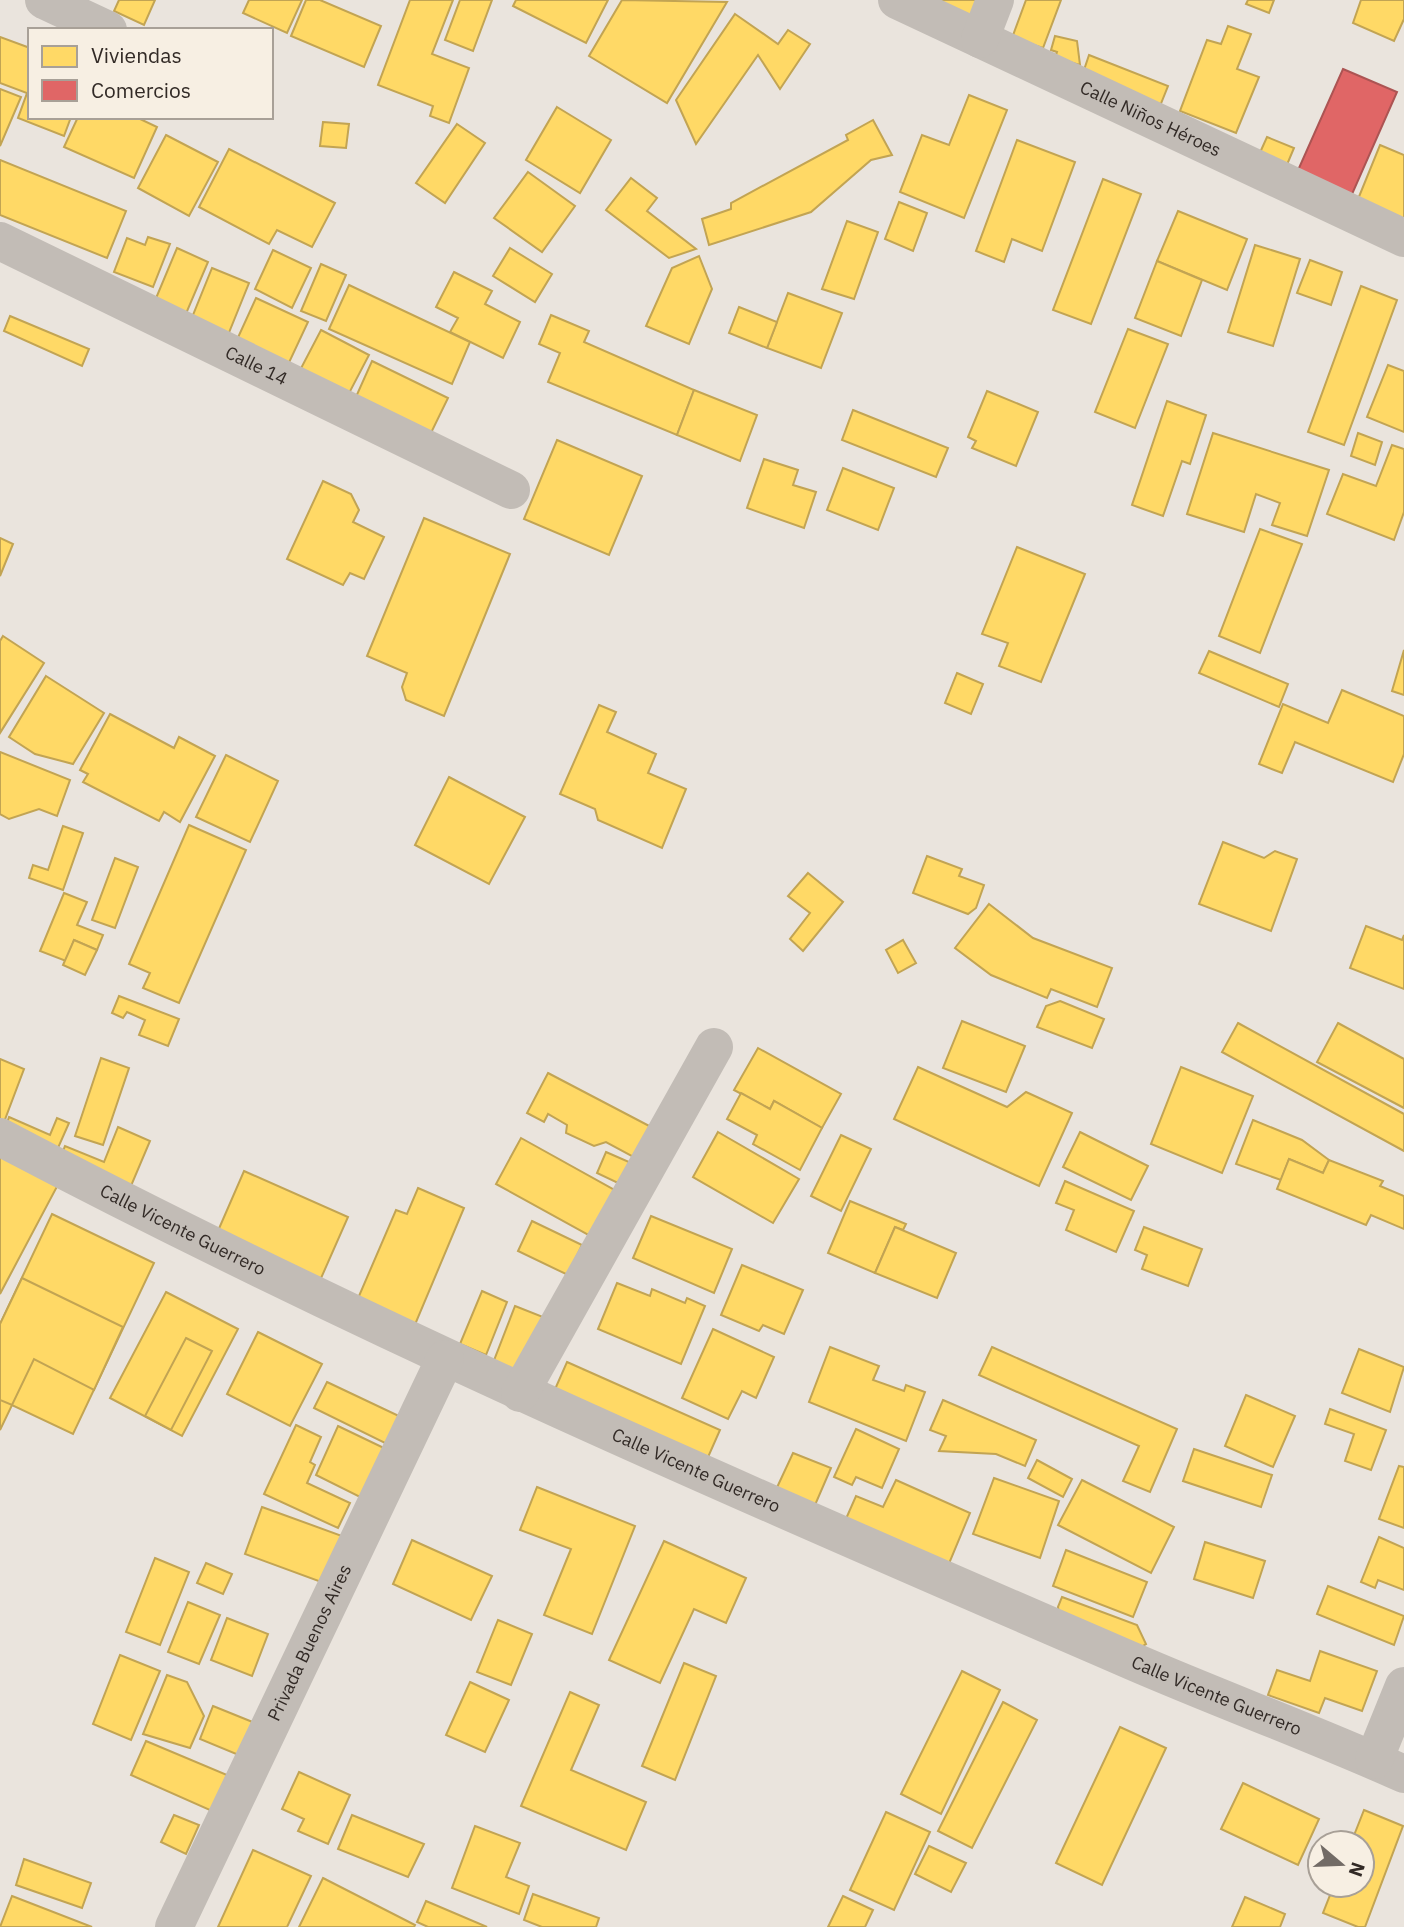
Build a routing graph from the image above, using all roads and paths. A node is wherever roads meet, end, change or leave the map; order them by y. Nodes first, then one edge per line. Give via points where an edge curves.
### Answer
1 (44, 0) edge
2 (897, 0) edge
3 (995, 0) edge
4 (104, 28) edge
5 (980, 39) junction
6 (1404, 238) edge
7 (0, 241) edge
8 (511, 490) dead end
9 (714, 1047) dead end
10 (0, 1137) edge
11 (445, 1359) junction
12 (520, 1392) junction
13 (1404, 1686) edge
14 (1389, 1767) edge
15 (174, 1927) edge

1 - 4 street
2 - 5 street, Calle Niños Héroes
3 - 5 street
5 - 6 street, Calle Niños Héroes
7 - 8 street, Calle 14
9 - 12 street
10 - 11 street, Calle Vicente Guerrero via 162,1222
11 - 12 street, Calle Vicente Guerrero
11 - 15 street, Privada Buenos Aires
12 - 14 street, Calle Vicente Guerrero via 1123,1657
13 - 14 street

